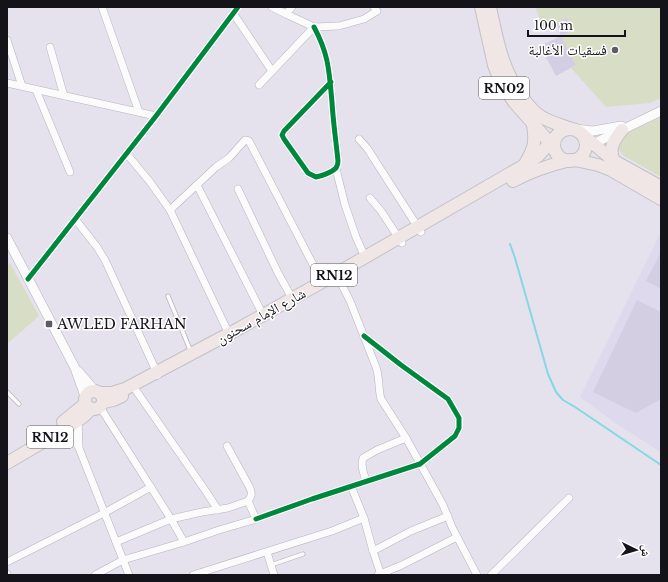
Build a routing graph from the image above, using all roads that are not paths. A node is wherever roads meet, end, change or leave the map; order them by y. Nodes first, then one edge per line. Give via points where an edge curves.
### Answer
1 (102, 7) edge
2 (272, 7) edge
3 (292, 7) edge
4 (481, 7) edge
5 (490, 7) edge
6 (378, 8) edge
7 (236, 10) edge
8 (286, 14) junction
9 (314, 27) junction
10 (7, 40) edge
11 (50, 47) dead end
12 (272, 71) junction
13 (330, 82) junction
14 (7, 83) edge
15 (259, 85) dead end
16 (22, 86) junction
17 (36, 90) junction
18 (64, 96) junction
19 (661, 111) edge
20 (139, 112) junction
21 (156, 116) junction
22 (637, 121) junction
23 (533, 125) junction
24 (622, 130) junction
25 (576, 131) junction
26 (359, 138) dead end
27 (554, 139) junction
28 (589, 146) junction
29 (126, 154) junction
30 (573, 160) junction
31 (614, 161) junction
32 (523, 166) junction
33 (336, 168) junction
34 (70, 172) dead end
35 (197, 185) junction
36 (661, 187) edge
37 (238, 189) dead end
38 (370, 198) dead end
39 (661, 199) edge
40 (170, 210) junction
41 (75, 219) junction
42 (420, 230) junction
43 (7, 238) edge
44 (400, 241) junction
45 (365, 257) junction
46 (28, 279) junction
47 (339, 279) junction
48 (322, 282) junction
49 (168, 296) dead end
50 (292, 298) junction
51 (264, 315) junction
52 (228, 334) junction
53 (364, 336) junction
54 (192, 353) junction
55 (158, 374) junction
56 (136, 389) junction
57 (7, 392) edge
58 (94, 400) junction
59 (19, 404) dead end
60 (72, 422) junction
61 (406, 438) junction
62 (227, 446) dead end
63 (7, 454) edge
64 (7, 463) edge
65 (420, 464) junction
66 (366, 481) junction
67 (351, 486) junction
68 (151, 487) junction
69 (569, 498) dead end
70 (248, 501) junction
71 (218, 510) junction
72 (104, 513) junction
73 (448, 516) junction
74 (364, 518) junction
75 (171, 519) junction
76 (256, 519) junction
77 (457, 537) junction
78 (116, 542) junction
79 (184, 542) junction
80 (373, 550) junction
81 (266, 552) junction
82 (303, 554) dead end
83 (123, 560) junction
84 (7, 562) edge
85 (271, 565) junction
86 (95, 575) edge
87 (129, 575) edge
88 (193, 575) edge
89 (274, 575) edge
90 (380, 575) edge
91 (477, 575) edge
92 (491, 575) edge

1 - 20 street
2 - 8 street
3 - 8 street
4 - 23 main road, RN02 via 500,81
5 - 25 main road, RN02 via 503,62 522,96 540,116
6 - 9 street via 364,19 339,26
7 - 12 street
7 - 21 street
8 - 9 street
9 - 12 street
9 - 13 street via 327,58
10 - 16 street
11 - 18 street
12 - 15 street
13 - 33 street via 338,161
13 - 33 street via 284,131 282,137 310,174 316,177
14 - 16 street
16 - 17 street
17 - 18 street
17 - 34 street
18 - 20 street
19 - 22 street
20 - 21 street
21 - 29 street
22 - 24 street
22 - 25 street via 600,130
23 - 27 main road, RN02
23 - 32 main road via 534,145
24 - 28 street
24 - 31 main road via 612,147
25 - 27 main road, RN12 via 566,129
25 - 28 main road
26 - 42 street
27 - 30 main road via 557,154 565,160
27 - 32 main road, شارع الإمام سحنون / RN12 via 538,156
28 - 30 main road via 583,154
28 - 31 main road
29 - 40 street
29 - 41 street
30 - 39 main road via 611,170
30 - 42 main road, شارع الإمام سحنون / RN12 via 522,176
31 - 36 main road
32 - 42 main road, شارع الإمام سحنون / RN12
33 - 45 street via 345,205
35 - 40 street
35 - 48 street via 229,158 245,140 249,141
35 - 51 street
37 - 50 street
38 - 44 street
40 - 52 street
41 - 46 street
41 - 55 street via 105,260
42 - 44 main road, شارع الإمام سحنون / RN12
43 - 46 street
44 - 45 main road, شارع الإمام سحنون / RN12
44 - 47 main road, شارع الإمام سحنون / RN12
45 - 48 main road, شارع الإمام سحنون / RN12
46 - 58 street
47 - 53 street
47 - 55 main road, شارع الإمام سحنون / RN12 via 220,345
48 - 50 main road, شارع الإمام سحنون / RN12
49 - 54 lane
50 - 51 main road, شارع الإمام سحنون / RN12
51 - 52 main road, شارع الإمام سحنون / RN12
52 - 54 main road, شارع الإمام سحنون / RN12
53 - 61 street via 379,374 381,399
53 - 65 street via 448,399 459,418 459,428 455,436
54 - 55 main road, شارع الإمام سحنون / RN12
55 - 56 main road, شارع الإمام سحنون / RN12
55 - 58 main road, شارع الإمام سحنون / RN12
56 - 58 main road, شارع الإمام سحنون / RN12 via 113,400
56 - 71 street
57 - 59 lane
58 - 60 main road, شارع الإمام سحنون / RN12
58 - 68 street
60 - 63 main road, شارع الإمام سحنون / RN12
60 - 64 main road, شارع الإمام سحنون / RN12
60 - 72 street via 75,441
61 - 65 street
61 - 66 street via 363,458 361,462
62 - 70 street via 252,492
65 - 66 street
65 - 73 street
66 - 67 street
67 - 74 street
67 - 76 street
68 - 72 street
68 - 75 street
69 - 92 street
70 - 71 street
70 - 76 street
71 - 75 street
72 - 78 street
72 - 84 street
73 - 77 street
73 - 80 street
74 - 80 street
74 - 81 street
75 - 78 street
75 - 79 street
76 - 79 street
77 - 90 street
77 - 91 street
78 - 83 street
79 - 83 street
80 - 90 street
81 - 85 street
81 - 88 street
82 - 85 lane
83 - 86 street
83 - 87 street
85 - 89 street

